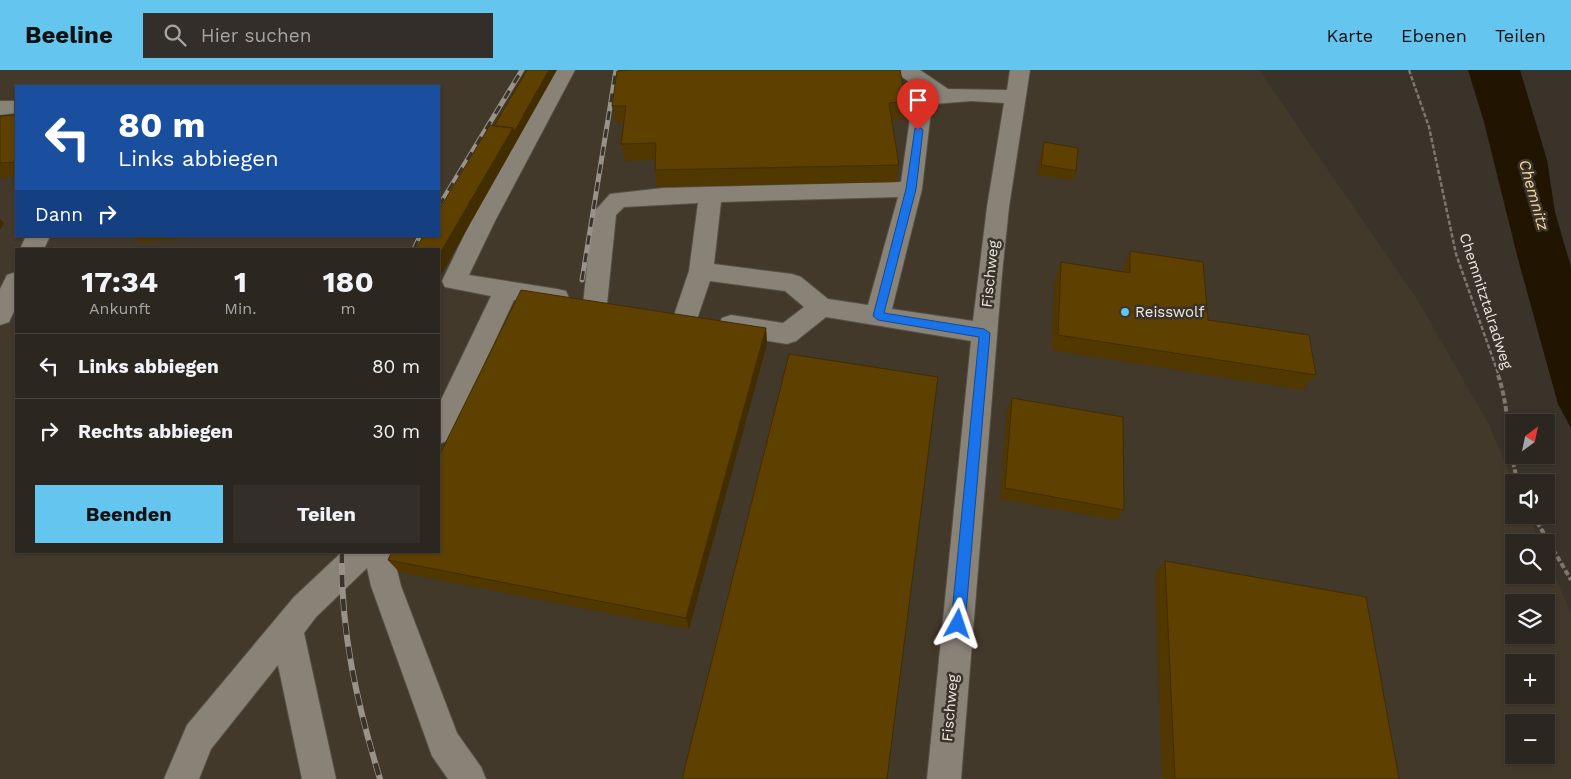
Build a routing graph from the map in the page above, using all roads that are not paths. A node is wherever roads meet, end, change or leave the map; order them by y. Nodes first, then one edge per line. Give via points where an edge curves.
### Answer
1 (565, 70) edge
2 (904, 70) edge
3 (1020, 70) edge
4 (944, 96) junction
5 (1015, 97) junction
6 (15, 107) edge
7 (0, 108) edge
8 (911, 189) junction
9 (710, 195) junction
10 (701, 271) junction
11 (15, 283) edge
12 (507, 290) junction
13 (595, 304) junction
14 (821, 307) junction
15 (622, 308) edge
16 (0, 315) edge
17 (878, 316) junction
18 (984, 333) junction
19 (440, 430) edge
20 (362, 553) edge
21 (381, 553) edge
22 (287, 630) junction
23 (180, 779) edge
24 (319, 779) edge
25 (469, 779) edge
26 (944, 779) edge

1 - 12 street via 454,281
2 - 4 street
3 - 5 street, Fischweg
4 - 5 street
4 - 8 street via 928,99 921,111
5 - 18 street, Fischweg via 998,207
6 - 7 street
8 - 9 street
8 - 17 street
9 - 10 street
9 - 13 street via 618,200 605,213
10 - 14 street via 792,283
10 - 14 street via 677,316 787,334
11 - 16 street
12 - 13 street
12 - 19 street
13 - 15 street
14 - 17 street
17 - 18 street
18 - 26 street, Fischweg
20 - 22 street via 305,606
21 - 25 street via 386,586 444,744
22 - 23 street via 199,737
22 - 24 street

